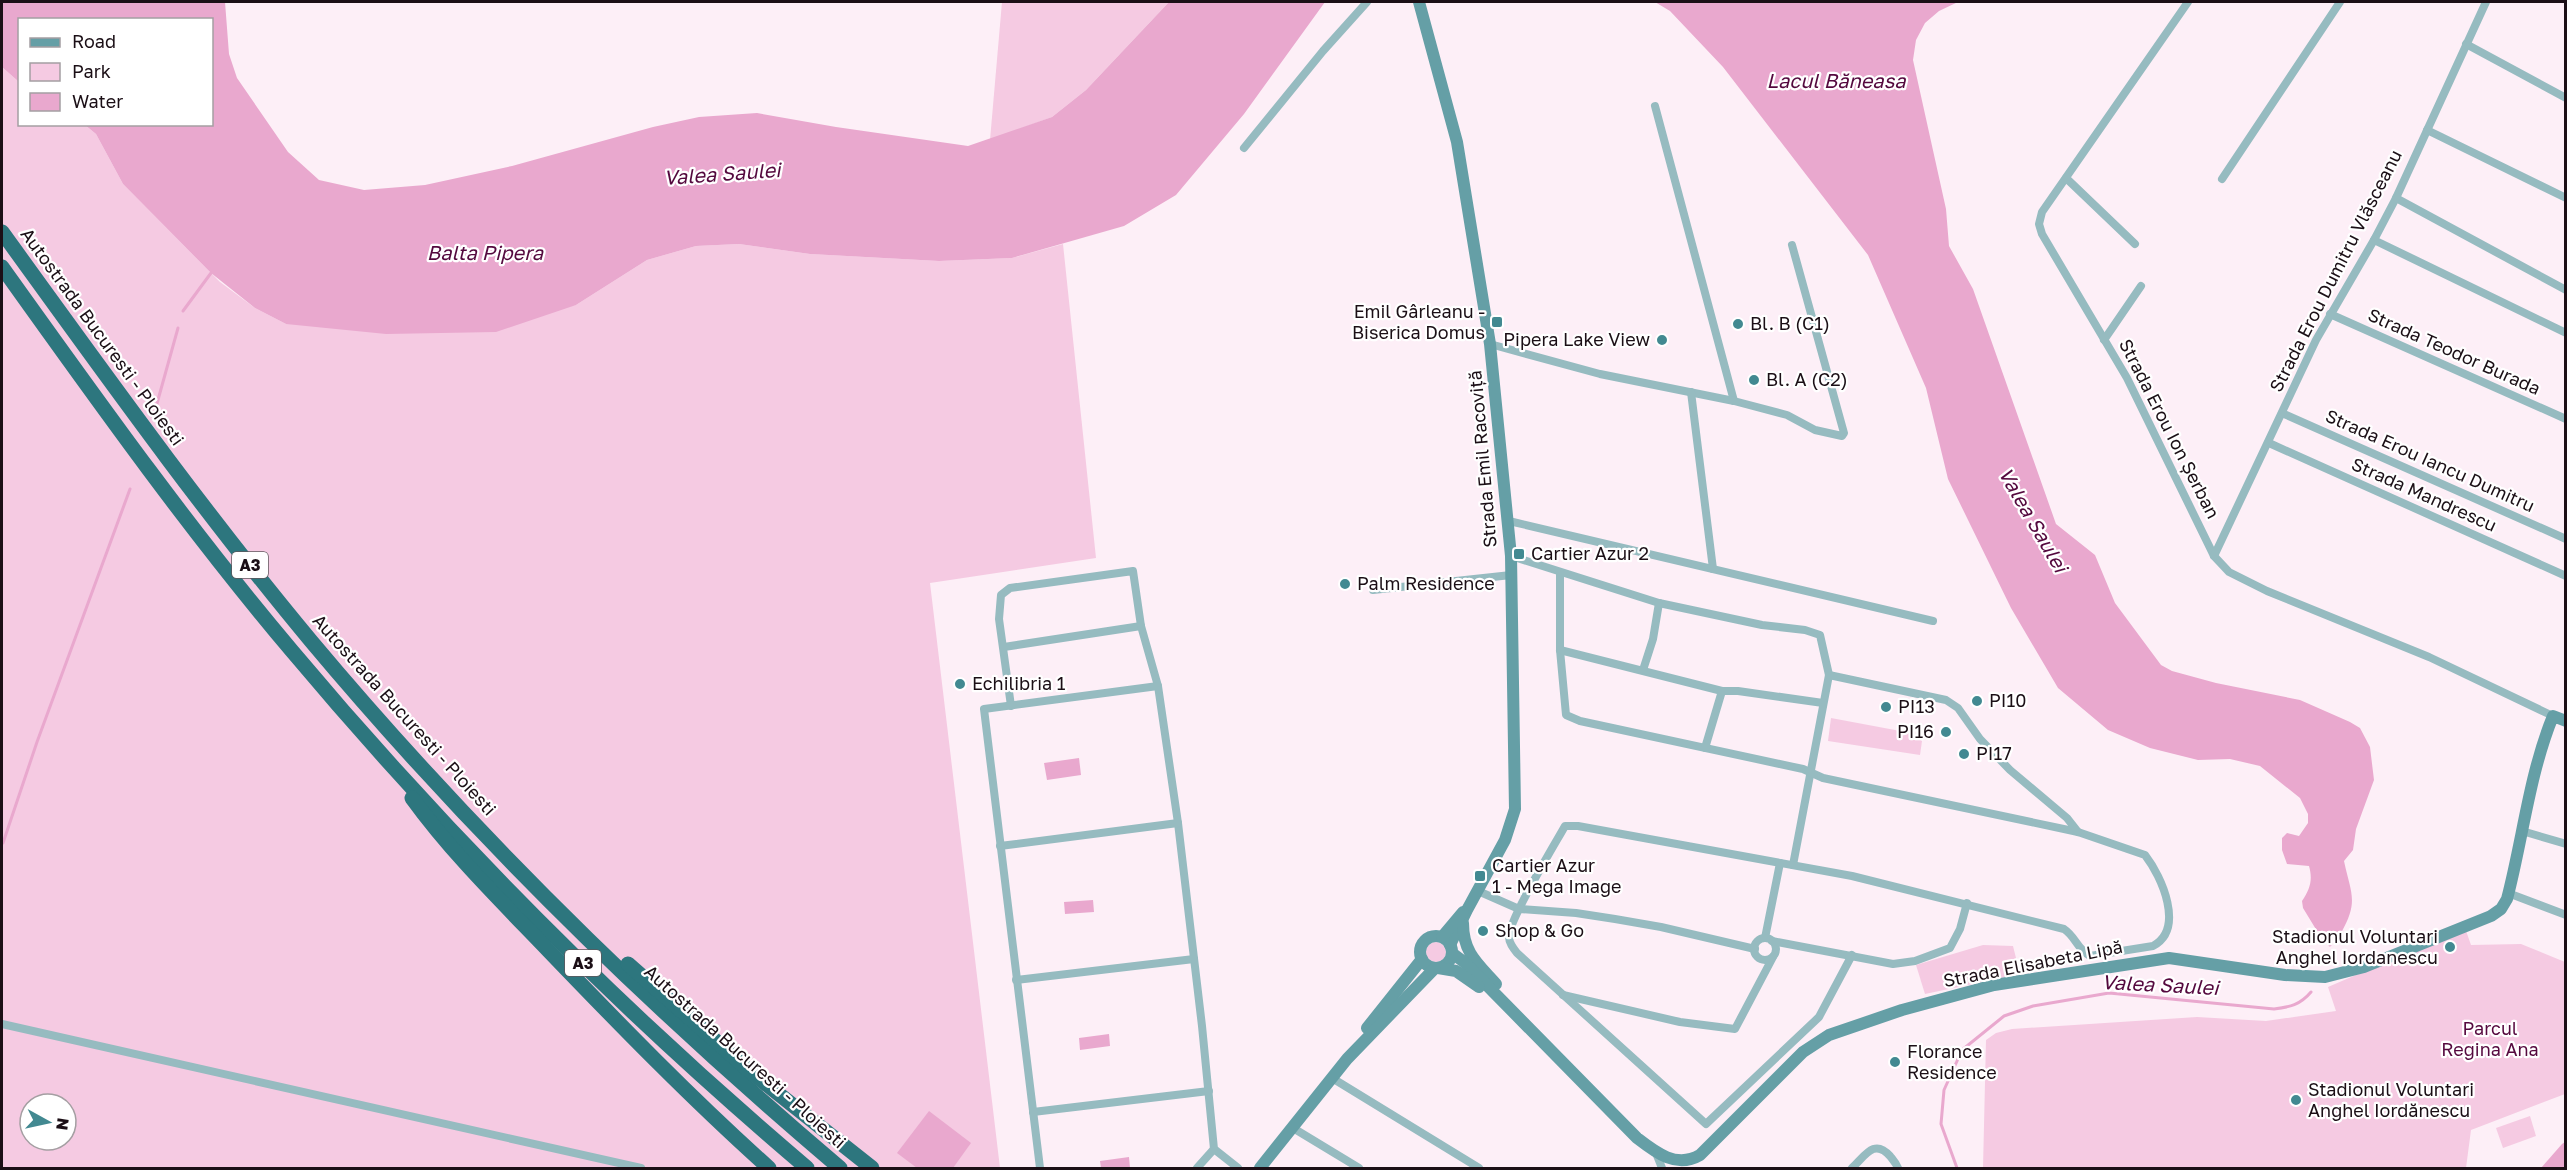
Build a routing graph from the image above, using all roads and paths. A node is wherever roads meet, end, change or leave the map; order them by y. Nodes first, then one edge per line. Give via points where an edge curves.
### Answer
1 (1367, 2) edge
2 (1419, 2) edge
3 (2188, 2) edge
4 (2340, 2) edge
5 (2486, 2) edge
6 (2466, 44) junction
7 (2565, 98) edge
8 (1656, 106) dead end
9 (2427, 129) junction
10 (1244, 148) dead end
11 (2066, 178) junction
12 (2222, 179) dead end
13 (2396, 198) junction
14 (2565, 198) edge
15 (2, 231) edge
16 (2374, 240) junction
17 (2135, 244) dead end
18 (1792, 245) dead end
19 (2, 267) edge
20 (2141, 286) dead end
21 (2565, 290) edge
22 (2330, 314) junction
23 (2565, 333) edge
24 (2104, 340) junction
25 (1490, 344) junction
26 (1691, 392) junction
27 (1734, 401) junction
28 (2282, 413) junction
29 (2565, 419) edge
30 (2268, 443) junction
31 (1509, 521) junction
32 (2565, 539) edge
33 (1510, 556) junction
34 (2214, 556) junction
35 (1713, 569) junction
36 (1560, 573) junction
37 (1511, 575) junction
38 (2565, 576) edge
39 (1373, 590) dead end
40 (1659, 603) junction
41 (1933, 621) dead end
42 (1141, 626) junction
43 (1004, 647) junction
44 (1560, 650) junction
45 (1643, 670) junction
46 (1829, 675) junction
47 (1158, 686) junction
48 (1722, 692) junction
49 (1823, 703) junction
50 (1011, 706) junction
51 (2553, 716) junction
52 (2565, 721) edge
53 (373, 744) junction
54 (1705, 748) junction
55 (1811, 773) junction
56 (1178, 823) junction
57 (2522, 831) junction
58 (2078, 832) junction
59 (2565, 844) edge
60 (1000, 846) junction
61 (1780, 862) junction
62 (1793, 865) junction
63 (526, 877) junction
64 (1478, 891) junction
65 (2508, 893) junction
66 (1968, 903) junction
67 (1519, 909) junction
68 (1465, 915) junction
69 (2565, 915) edge
70 (1769, 940) junction
71 (1448, 945) junction
72 (1755, 950) junction
73 (1852, 955) junction
74 (1773, 957) junction
75 (1194, 958) junction
76 (1422, 959) junction
77 (1436, 968) junction
78 (1016, 980) junction
79 (1562, 994) junction
80 (2, 1024) edge
81 (1538, 1039) junction
82 (1347, 1059) junction
83 (1332, 1078) junction
84 (1209, 1091) junction
85 (1033, 1112) junction
86 (1293, 1128) junction
87 (1217, 1151) junction
88 (1656, 1153) junction
89 (641, 1168) edge
90 (769, 1168) edge
91 (807, 1168) edge
92 (840, 1168) edge
93 (872, 1168) edge
94 (1041, 1168) edge
95 (1197, 1168) edge
96 (1238, 1168) edge
97 (1260, 1168) edge
98 (1359, 1168) edge
99 (1479, 1168) edge
100 (1662, 1168) edge
101 (1852, 1168) edge
102 (1898, 1168) edge

1 - 10 street
2 - 25 street, Strada Emil Racoviță via 1457,142
3 - 11 street, Strada Erou Ion Șerban
4 - 12 street
5 - 6 street, Strada Erou Dumitru Vlăsceanu
6 - 7 street
6 - 9 street, Strada Erou Dumitru Vlăsceanu
8 - 27 street
9 - 13 street, Strada Erou Dumitru Vlăsceanu
9 - 14 street
11 - 17 street
11 - 24 street, Strada Erou Ion Șerban via 2042,212 2039,224
13 - 16 street, Strada Erou Dumitru Vlăsceanu
13 - 21 street
15 - 63 highway, Autostrada Bucuresti - Ploiesti / A3 via 157,446 249,564 396,739
16 - 22 street, Strada Erou Dumitru Vlăsceanu
16 - 23 street
18 - 27 street via 1844,434 1815,430 1787,416
19 - 53 highway, A3 via 188,521 291,650
20 - 24 street
22 - 28 street, Strada Erou Dumitru Vlăsceanu
22 - 29 street, Strada Teodor Burada
24 - 34 street, Strada Erou Ion Șerban via 2127,378
25 - 26 street via 1600,374
25 - 31 street, Strada Emil Racoviță
26 - 27 street
26 - 35 street
28 - 30 street, Strada Erou Dumitru Vlăsceanu
28 - 32 street, Strada Erou Iancu Dumitru
30 - 34 street, Strada Erou Dumitru Vlăsceanu
30 - 38 street, Strada Mandrescu
31 - 33 street, Strada Emil Racoviță
31 - 35 street
33 - 36 street
33 - 37 street, Strada Emil Racoviță
34 - 51 street, Strada Erou Ion Șerban via 2229,572 2251,584 2429,657
35 - 41 street
36 - 40 street
36 - 44 street
37 - 39 street
37 - 64 street, Strada Emil Racoviță via 1515,809 1506,840
40 - 45 street
40 - 46 street via 1820,635
42 - 43 street
42 - 43 street via 1133,571 1010,588 1001,595 999,620
42 - 47 street
43 - 50 street
44 - 45 street
44 - 54 street via 1566,715
45 - 48 street
46 - 49 street
46 - 58 street via 1946,700 1958,708 1980,739 2010,770
47 - 50 street
47 - 56 street
48 - 49 street
48 - 54 street
49 - 55 street
50 - 60 street via 984,709
51 - 52 street
51 - 57 street via 2537,761
53 - 90 highway via 434,827 494,894 605,1009
53 - 91 highway, A3 via 526,907 661,1037
54 - 55 street
55 - 58 street
55 - 62 street
56 - 60 street
56 - 75 street
57 - 59 street
57 - 65 street
58 - 66 street via 2145,855 2170,910 2169,927 2161,942 2090,956 2064,929
60 - 78 street
61 - 62 street
61 - 67 street via 1565,826
61 - 70 street
62 - 66 street
63 - 92 highway, Autostrada Bucuresti - Ploiesti / A3 via 643,992
63 - 93 highway via 752,1072
64 - 67 street
64 - 68 street, Strada Emil Racoviță
65 - 69 street
65 - 88 street, Strada Elisabeta Lipă via 2500,909 2482,920 2364,967 2325,977 2169,958 1994,986 1902,1010 1817,1042 1692,1160 1671,1159
66 - 73 street via 1956,938 1942,953 1916,962 1893,964
67 - 72 street via 1615,919
67 - 79 street via 1508,935 1511,945
68 - 71 street, Strada Emil Racoviță via 1457,917
68 - 81 street via 1463,937 1469,953 1537,1030
70 - 72 street via 1756,943
70 - 73 street
70 - 74 street via 1776,951
71 - 76 street, Strada Emil Racoviță via 1432,936 1420,950
71 - 77 street, Strada Emil Racoviță via 1447,963
71 - 81 street, Strada Elisabeta Lipă
72 - 74 street via 1760,958
73 - 79 street via 1820,1017 1706,1124
74 - 79 street via 1735,1029 1680,1022
75 - 78 street
75 - 84 street
76 - 77 street
76 - 82 street, Strada Emil Racoviță
77 - 81 street, Strada Elisabeta Lipă via 1469,978 1523,1032
77 - 82 street, Strada Emil Racoviță
78 - 85 street
80 - 89 street
81 - 88 street, Strada Elisabeta Lipă
82 - 83 street, Strada Emil Racoviță
83 - 86 street, Strada Emil Racoviță
83 - 99 street
84 - 85 street
84 - 87 street
85 - 94 street
86 - 97 street, Strada Emil Racoviță
86 - 98 street
87 - 95 street
87 - 96 street
88 - 100 street
101 - 102 street via 1878,1148 1884,1149

